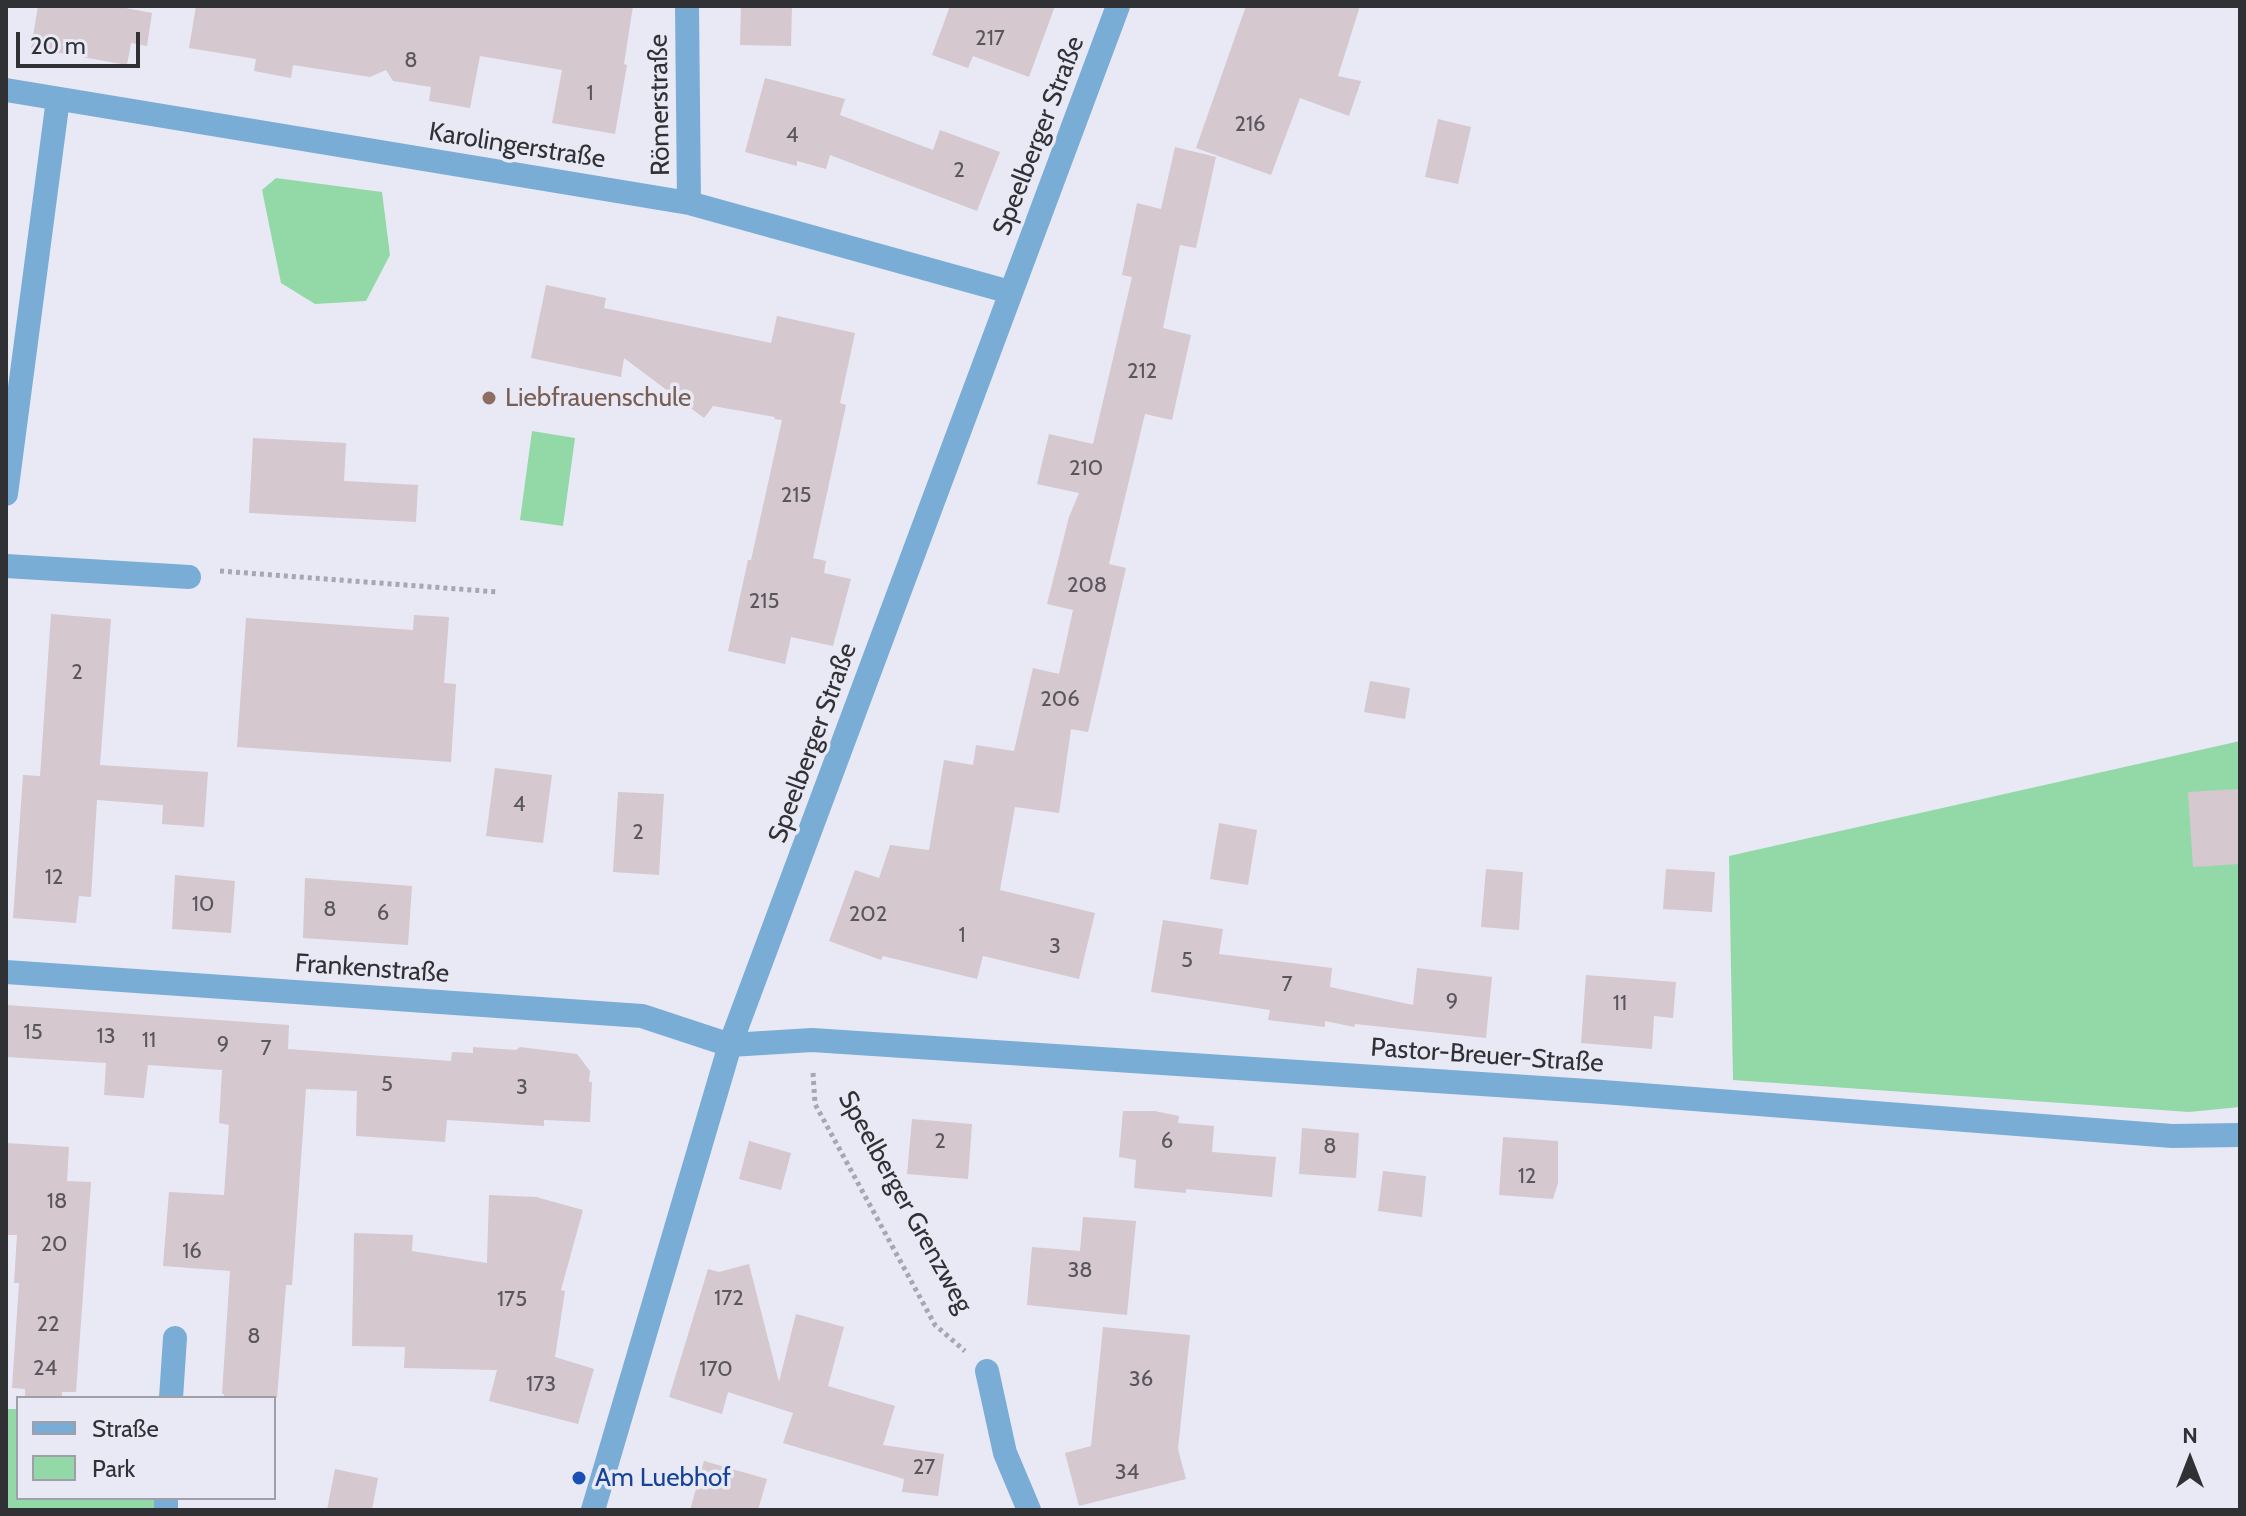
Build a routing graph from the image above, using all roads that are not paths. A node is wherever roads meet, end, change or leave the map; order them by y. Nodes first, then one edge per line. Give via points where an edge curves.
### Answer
1 (687, 6) edge
2 (1118, 6) edge
3 (6, 90) edge
4 (58, 99) junction
5 (689, 203) junction
6 (1010, 292) junction
7 (6, 494) edge
8 (6, 566) edge
9 (189, 577) road end
10 (6, 972) edge
11 (730, 1045) junction
12 (2240, 1135) edge
13 (175, 1338) dead end
14 (987, 1371) road end
15 (171, 1396) edge
16 (593, 1510) edge
17 (1029, 1510) edge

1 - 5 street, Römerstraße
2 - 6 street, Speelberger Straße
3 - 4 street, Karolingerstraße
4 - 5 street, Karolingerstraße
4 - 7 street
5 - 6 street, Karolingerstraße
6 - 11 street, Speelberger Straße
8 - 9 street
10 - 11 street, Frankenstraße via 642,1016
11 - 12 street, Pastor-Breuer-Straße via 812,1040 2172,1136
11 - 16 street, Speelberger Straße
13 - 15 street
14 - 17 street via 1005,1453

